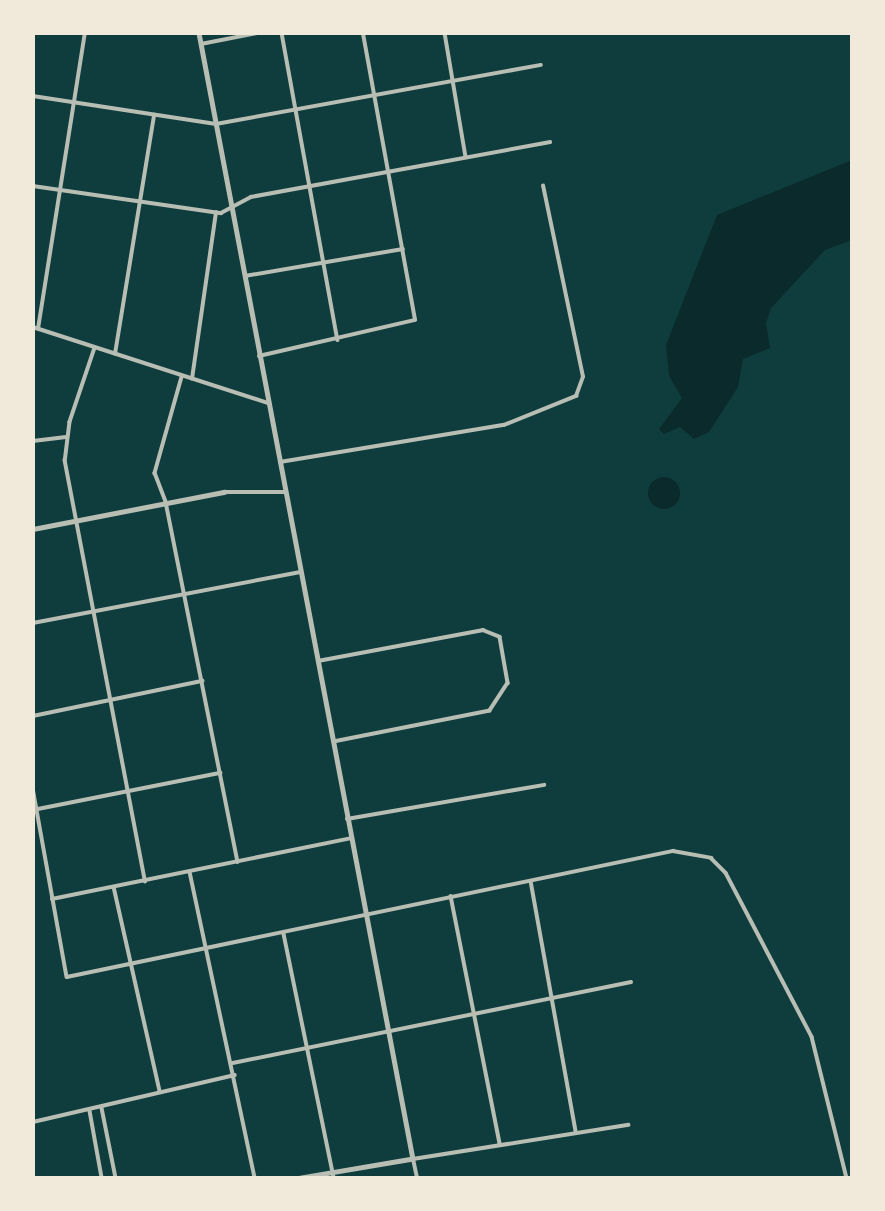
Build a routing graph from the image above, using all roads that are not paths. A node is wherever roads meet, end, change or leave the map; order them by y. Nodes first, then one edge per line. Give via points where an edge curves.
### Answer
1 (85, 33) edge
2 (199, 33) edge
3 (257, 33) edge
4 (282, 33) edge
5 (363, 33) edge
6 (445, 33) edge
7 (201, 44) junction
8 (541, 65) dead end
9 (453, 80) junction
10 (375, 94) junction
11 (33, 96) edge
12 (75, 103) junction
13 (297, 109) junction
14 (154, 115) junction
15 (216, 124) junction
16 (550, 142) dead end
17 (466, 158) junction
18 (390, 172) junction
19 (33, 186) edge
20 (311, 186) junction
21 (543, 186) dead end
22 (62, 190) junction
23 (140, 202) junction
24 (232, 207) junction
25 (216, 213) junction
26 (403, 249) junction
27 (325, 262) junction
28 (245, 276) junction
29 (35, 328) edge
30 (338, 341) junction
31 (95, 348) junction
32 (115, 355) junction
33 (259, 356) junction
34 (182, 377) junction
35 (192, 379) junction
36 (268, 403) junction
37 (66, 437) junction
38 (33, 440) edge
39 (280, 462) junction
40 (285, 492) junction
41 (166, 502) junction
42 (76, 521) junction
43 (33, 529) edge
44 (300, 572) junction
45 (185, 591) junction
46 (94, 610) junction
47 (33, 623) edge
48 (318, 661) junction
49 (202, 681) junction
50 (111, 700) junction
51 (33, 716) edge
52 (332, 743) junction
53 (220, 773) junction
54 (544, 785) dead end
55 (33, 788) edge
56 (128, 791) junction
57 (35, 809) edge
58 (347, 819) junction
59 (351, 838) junction
60 (237, 862) junction
61 (190, 872) junction
62 (145, 881) junction
63 (531, 881) junction
64 (114, 887) junction
65 (451, 897) junction
66 (52, 899) junction
67 (366, 916) junction
68 (284, 934) junction
69 (208, 947) junction
70 (132, 963) junction
71 (631, 982) dead end
72 (550, 998) junction
73 (474, 1015) junction
74 (390, 1032) junction
75 (309, 1049) junction
76 (233, 1063) junction
77 (235, 1075) junction
78 (160, 1091) junction
79 (102, 1108) junction
80 (90, 1111) junction
81 (33, 1122) edge
82 (628, 1125) dead end
83 (576, 1131) junction
84 (500, 1143) junction
85 (413, 1159) junction
86 (334, 1175) edge
87 (102, 1178) edge
88 (116, 1178) edge
89 (256, 1178) edge
90 (301, 1178) edge
91 (417, 1178) edge
92 (847, 1178) edge

1 - 12 street
2 - 7 street
3 - 7 street
4 - 13 street
5 - 10 street
6 - 9 street
7 - 15 street
8 - 9 street
9 - 10 street
9 - 17 street
10 - 13 street
10 - 18 street
11 - 12 street
12 - 14 street
12 - 22 street
13 - 15 street
13 - 20 street
14 - 15 street
14 - 23 street
15 - 24 street
16 - 17 street
17 - 18 street
18 - 20 street
18 - 26 street
19 - 22 street
20 - 24 street via 251,197
20 - 27 street
21 - 39 street via 583,377 576,396 505,425
22 - 23 street
22 - 29 street
23 - 25 street
23 - 32 street
24 - 25 street
24 - 28 street
25 - 35 street
26 - 27 street
26 - 30 street via 412,323
27 - 28 street
27 - 30 street
28 - 33 street
29 - 31 street
30 - 33 street
31 - 32 street
31 - 37 street
32 - 34 street
33 - 36 street
34 - 35 street
34 - 41 street via 154,464
35 - 36 street
36 - 39 street
37 - 38 street
37 - 42 street
39 - 40 street
40 - 41 street via 238,490
40 - 44 street
41 - 42 street
41 - 45 street
42 - 43 street
42 - 46 street
44 - 45 street
44 - 48 street
45 - 46 street
45 - 49 street
46 - 47 street
46 - 50 street
48 - 52 street
48 - 52 street via 483,630 498,634 508,683 498,705 482,714
49 - 50 street
49 - 53 street
50 - 51 street
50 - 56 street
52 - 58 street
53 - 56 street
53 - 60 street
54 - 58 street
55 - 57 street
56 - 57 street
56 - 62 street
57 - 66 street
58 - 59 street
59 - 60 street
59 - 67 street
60 - 61 street
61 - 62 street
61 - 69 street
62 - 64 street
63 - 65 street
63 - 72 street
63 - 92 street via 678,851 711,858 722,866 818,1052
64 - 66 street
64 - 70 street
65 - 67 street
65 - 73 street
66 - 70 street via 68,977
67 - 68 street
67 - 74 street
68 - 69 street
68 - 75 street
69 - 70 street
69 - 76 street
70 - 78 street
71 - 72 street
72 - 73 street
72 - 83 street
73 - 74 street
73 - 84 street
74 - 75 street
74 - 85 street
75 - 76 street
75 - 86 street
76 - 77 street
77 - 78 street
77 - 89 street
78 - 79 street
79 - 80 street
79 - 88 street
80 - 81 street
80 - 87 street
82 - 83 street
83 - 84 street
84 - 85 street
85 - 86 street
85 - 91 street
86 - 90 street

